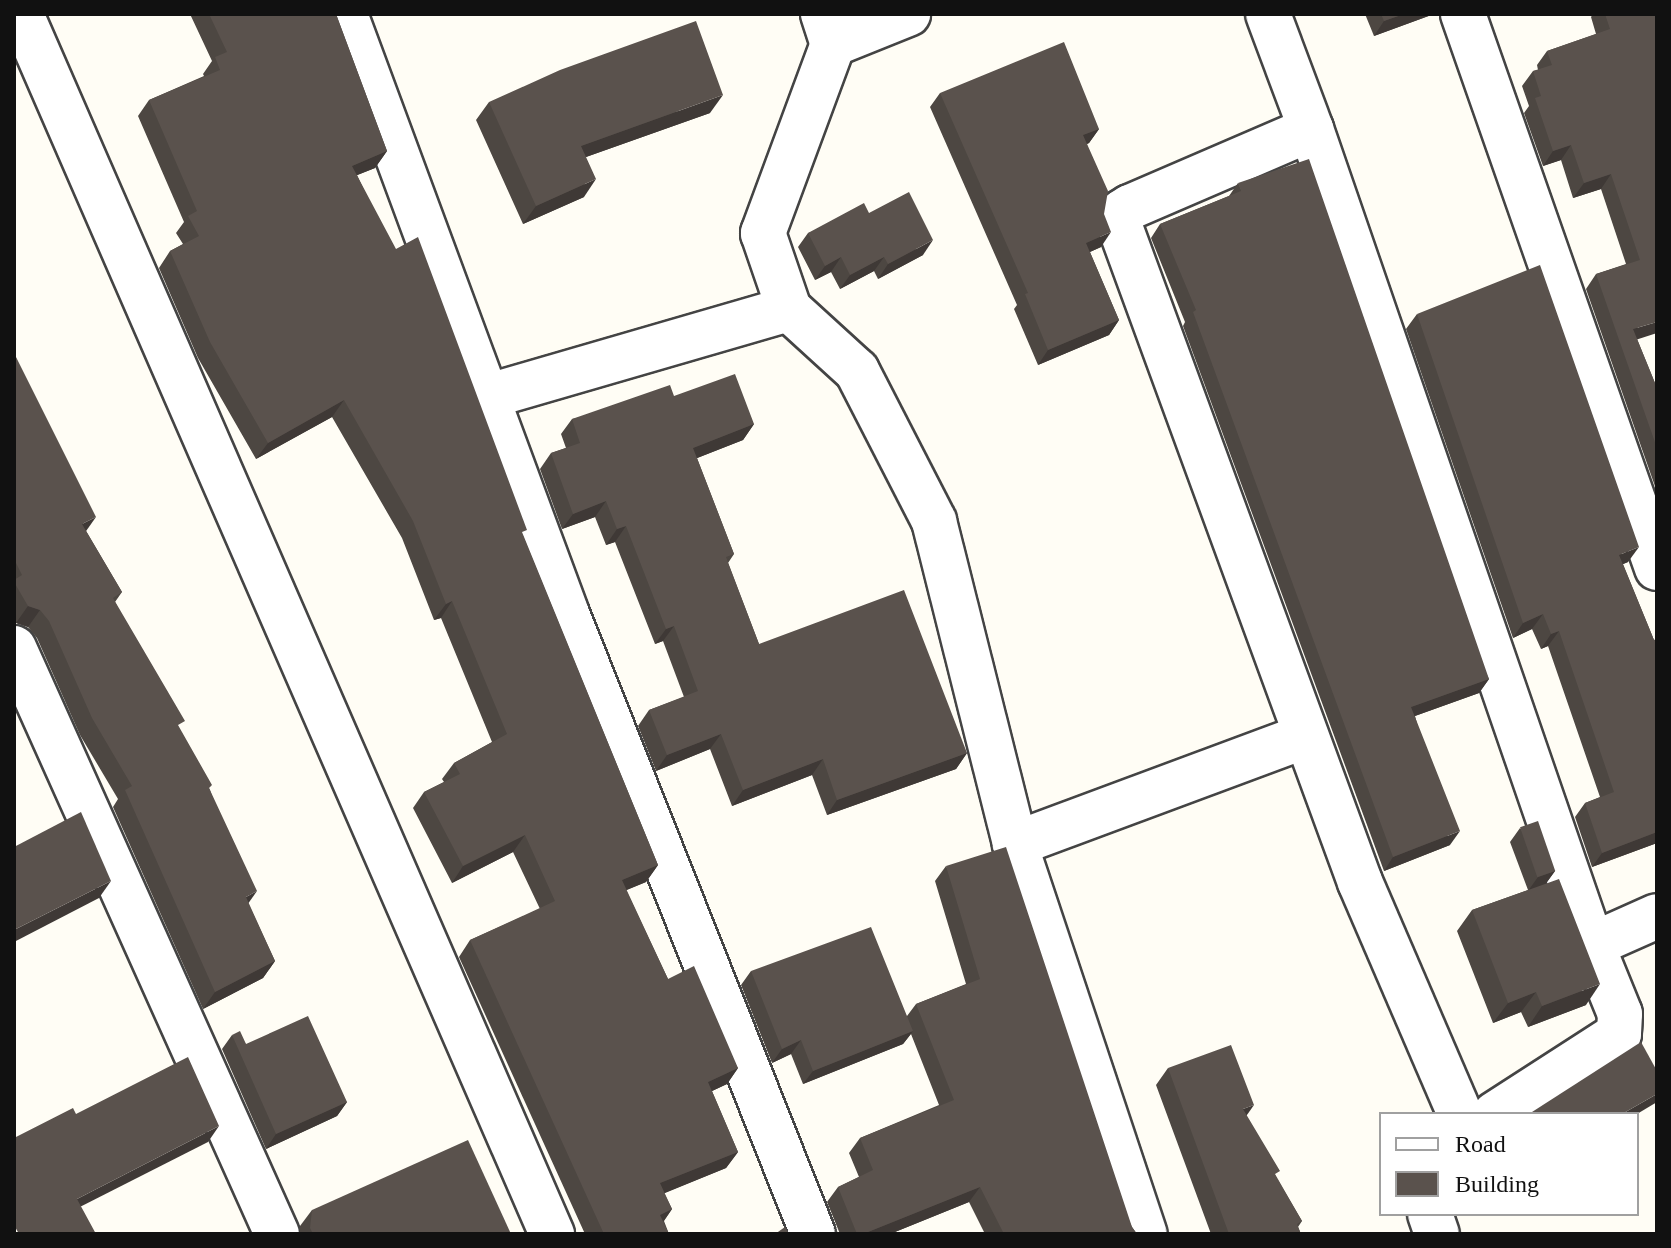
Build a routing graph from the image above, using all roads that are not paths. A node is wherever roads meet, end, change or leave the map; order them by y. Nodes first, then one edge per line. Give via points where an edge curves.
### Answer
1 (21, 14) edge
2 (345, 14) edge
3 (908, 14) edge
4 (1268, 14) edge
5 (1463, 14) edge
6 (828, 29) edge
7 (1311, 129) junction
8 (789, 309) junction
9 (489, 396) junction
10 (1657, 568) edge
11 (14, 648) edge
12 (1305, 736) junction
13 (1015, 844) junction
14 (1657, 916) edge
15 (1592, 945) junction
16 (1459, 1112) edge
17 (1498, 1112) edge
18 (277, 1234) edge
19 (552, 1234) edge
20 (813, 1234) edge
21 (1145, 1234) edge

1 - 19 street
2 - 9 street
3 - 6 street
4 - 7 street
5 - 10 street
6 - 8 street via 763,233
7 - 12 street via 1130,207 1118,221
7 - 15 street
8 - 9 street
8 - 13 street via 857,371 934,521
9 - 20 street via 567,614
11 - 18 street
12 - 13 street
12 - 16 street via 1360,882
13 - 21 street
14 - 15 street
15 - 17 street via 1620,1014 1619,1034

